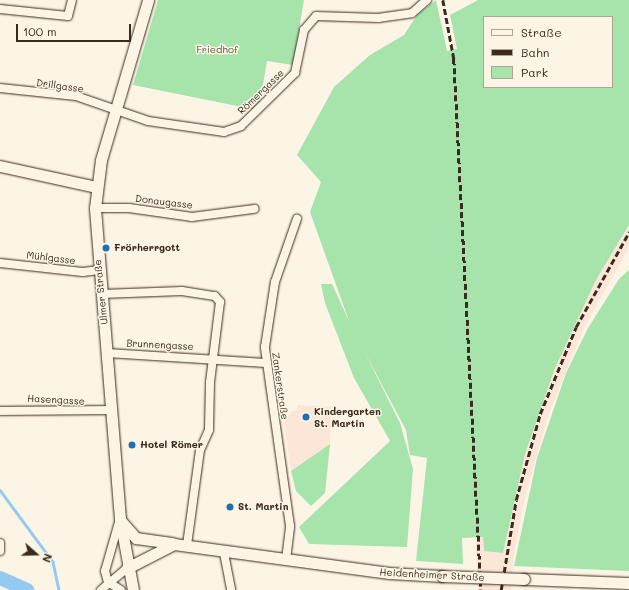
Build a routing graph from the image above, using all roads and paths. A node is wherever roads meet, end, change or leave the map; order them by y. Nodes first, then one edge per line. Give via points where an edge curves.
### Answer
1 (72, 0) edge
2 (148, 0) edge
3 (427, 0) edge
4 (0, 9) edge
5 (0, 88) edge
6 (115, 110) junction
7 (0, 166) edge
8 (96, 187) junction
9 (95, 208) junction
10 (254, 209) dead end
11 (297, 219) dead end
12 (0, 263) edge
13 (99, 270) junction
14 (102, 294) junction
15 (107, 352) junction
16 (213, 359) junction
17 (266, 363) junction
18 (0, 410) edge
19 (111, 410) junction
20 (120, 519) junction
21 (0, 543) edge
22 (174, 544) junction
23 (188, 545) junction
24 (0, 551) edge
25 (224, 553) junction
26 (286, 560) junction
27 (127, 568) junction
28 (108, 582) junction
29 (629, 583) edge
30 (101, 590) edge
31 (121, 590) edge
32 (133, 590) edge
33 (231, 590) edge

1 - 4 street via 68,16
2 - 6 main road, Ulmer Straße
3 - 6 street, Römergasse via 412,13 378,18 316,16 304,30 295,73 241,126 214,131 148,121
5 - 6 street, Drillgasse via 76,96
6 - 8 main road, Ulmer Straße
7 - 8 main road
8 - 9 main road, Ulmer Straße
9 - 10 street, Donaugasse via 192,217
9 - 13 main road, Ulmer Straße
11 - 17 street, Zankerstraße via 267,317
12 - 13 street, Mühlgasse via 83,272
13 - 14 main road, Ulmer Straße
14 - 15 main road, Ulmer Straße
14 - 16 street via 170,291 215,296 220,308
15 - 16 street, Brunnengasse
15 - 19 main road, Ulmer Straße
16 - 17 street, Brunnengasse
16 - 23 street via 209,430 200,450
17 - 26 street, Zankerstraße via 290,526
18 - 19 street, Hasengasse
19 - 20 main road, Ulmer Straße
20 - 22 main road, Heidenheimer Straße via 136,538
20 - 27 main road, Ulmer Straße
20 - 28 street via 105,571
21 - 24 street
22 - 23 main road, Heidenheimer Straße
22 - 27 main road
23 - 25 main road, Heidenheimer Straße
25 - 26 main road, Heidenheimer Straße
25 - 33 street
26 - 29 main road, Heidenheimer Straße, bridge via 389,574
27 - 28 street
27 - 32 main road, Ulmer Straße
28 - 30 street
28 - 31 street

